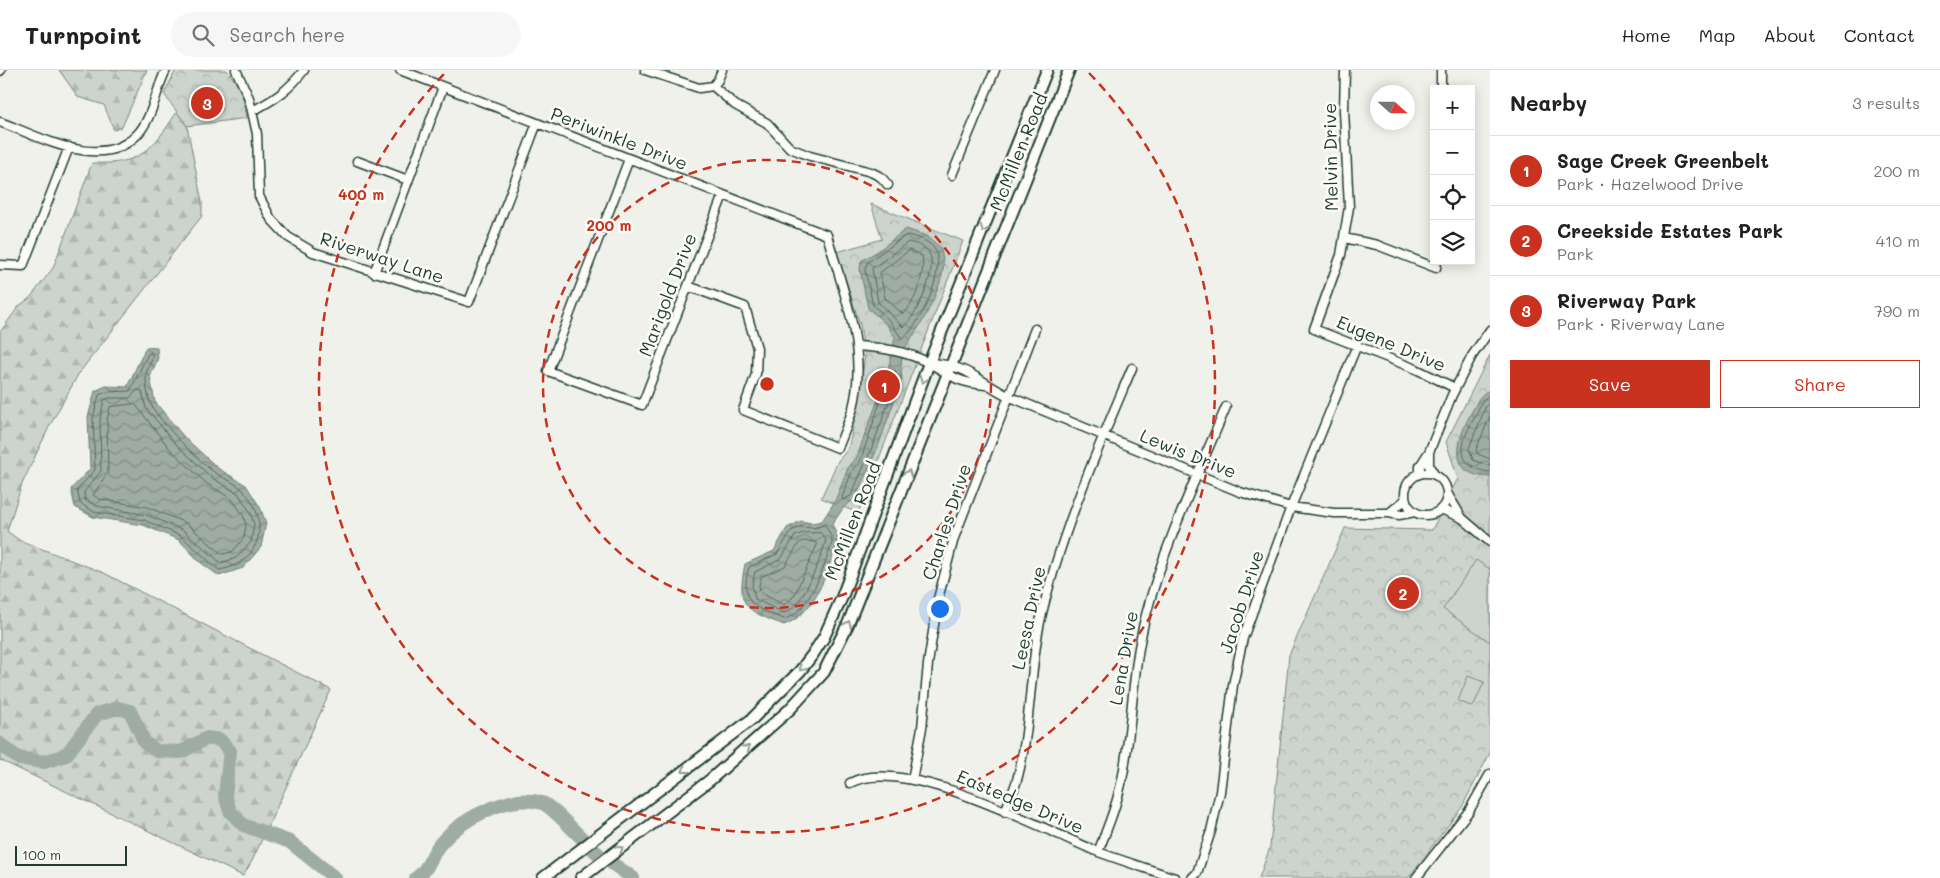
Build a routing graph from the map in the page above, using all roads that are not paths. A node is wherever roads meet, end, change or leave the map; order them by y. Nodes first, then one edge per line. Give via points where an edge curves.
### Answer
1 (166, 70) edge
2 (236, 70) edge
3 (304, 70) edge
4 (400, 70) edge
5 (645, 70) edge
6 (722, 70) edge
7 (994, 70) edge
8 (1047, 70) edge
9 (1069, 70) edge
10 (1345, 70) edge
11 (1441, 70) edge
12 (1441, 85) edge
13 (713, 86) junction
14 (443, 87) junction
15 (252, 111) junction
16 (0, 122) edge
17 (537, 123) junction
18 (69, 147) junction
19 (629, 159) junction
20 (357, 161) dead end
21 (952, 175) dead end
22 (408, 180) junction
23 (888, 185) dead end
24 (723, 195) junction
25 (1344, 238) junction
26 (1430, 262) edge
27 (0, 265) edge
28 (374, 272) junction
29 (688, 286) junction
30 (1035, 329) dead end
31 (1314, 329) joint
32 (1490, 330) edge
33 (1357, 345) junction
34 (858, 346) junction
35 (930, 363) junction
36 (951, 364) junction
37 (1132, 368) dead end
38 (946, 375) junction
39 (985, 384) junction
40 (1455, 388) junction
41 (1008, 396) junction
42 (1226, 407) dead end
43 (1104, 436) junction
44 (1429, 452) junction
45 (1420, 473) junction
46 (1198, 474) junction
47 (1434, 474) junction
48 (1447, 493) junction
49 (1405, 500) junction
50 (1291, 506) junction
51 (1441, 509) junction
52 (1389, 512) junction
53 (1415, 512) junction
54 (1462, 518) junction
55 (1490, 542) edge
56 (1490, 774) edge
57 (912, 780) junction
58 (850, 783) dead end
59 (1005, 812) junction
60 (1098, 852) junction
61 (543, 878) edge
62 (581, 878) edge
63 (1175, 878) edge
64 (1192, 878) edge
65 (1416, 878) edge

1 - 18 street via 141,129 127,142 105,152
2 - 15 street, Riverway Lane
3 - 15 street via 277,99
4 - 14 street, Periwinkle Drive
5 - 13 street via 699,88
6 - 13 street
7 - 21 street
8 -> 35 main road, McMillen Road
9 - 36 main road, McMillen Road
10 - 25 street, Melvin Drive via 1349,207
11 - 12 street
13 - 23 street via 767,123 790,148 871,172 881,176
14 - 17 street, Periwinkle Drive
14 - 22 street
15 - 28 street, Riverway Lane via 257,134 260,196 270,219 288,237 313,252
16 - 18 street
17 - 19 street, Periwinkle Drive
17 - 28 street, Riverway Lane via 468,302
18 - 27 street via 23,266
19 - 24 street, Periwinkle Drive
19 - 29 street, Marigold Drive via 548,371 642,405
20 - 22 street
22 - 28 street
24 - 29 street, Marigold Drive
24 - 34 street, Periwinkle Drive via 827,235
25 - 26 street
25 - 31 street, Melvin Drive
29 - 34 street via 745,307 757,348 756,374 743,410 838,448 853,408
30 - 41 street, Charles Drive
31 - 33 street, Eugene Drive
32 - 40 street
33 - 40 street, Eugene Drive
33 - 50 street, Jacob Drive
34 - 35 street, Lewis Drive via 888,348
35 - 36 street, Lewis Drive
35 - 38 street, Lewis Drive
35 -> 61 main road, McMillen Road via 842,597 824,637 800,671 752,719
36 - 38 main road, McMillen Road
36 - 39 street, Lewis Drive via 968,370
37 - 43 street, Leesa Drive
38 - 39 street, Lewis Drive via 965,383
62 -> 38 main road, McMillen Road via 733,761 789,710 824,672 848,624
39 - 41 street, Lewis Drive
40 - 44 street
41 - 43 street, Lewis Drive
41 - 57 street, Charles Drive via 954,538 938,599 922,728
42 - 46 street, Lena Drive
43 - 46 street, Lewis Drive
43 - 59 street, Leesa Drive via 1054,565 1031,675 1026,735 1017,780
44 - 45 street
44 - 47 street
45 - 47 street
45 - 49 street via 1407,483
46 - 50 street, Lewis Drive via 1240,492
46 - 60 street, Lena Drive via 1159,572 1146,615 1135,661 1126,761 1116,809
47 - 48 street via 1442,479
48 - 51 street
48 - 54 street
49 - 52 street
49 - 53 street
50 - 52 street, Lewis Drive via 1334,513
50 - 64 street, Jacob Drive via 1243,638 1233,685 1220,792 1197,873
51 - 53 street via 1430,515
51 - 54 street
52 - 53 street, Lewis Drive via 1399,515
54 - 55 street
56 - 65 street via 1469,812
57 - 58 street, Eastedge Drive via 870,776
57 - 59 street, Eastedge Drive via 959,792
59 - 60 street, Eastedge Drive
60 - 63 street, Eastedge Drive

